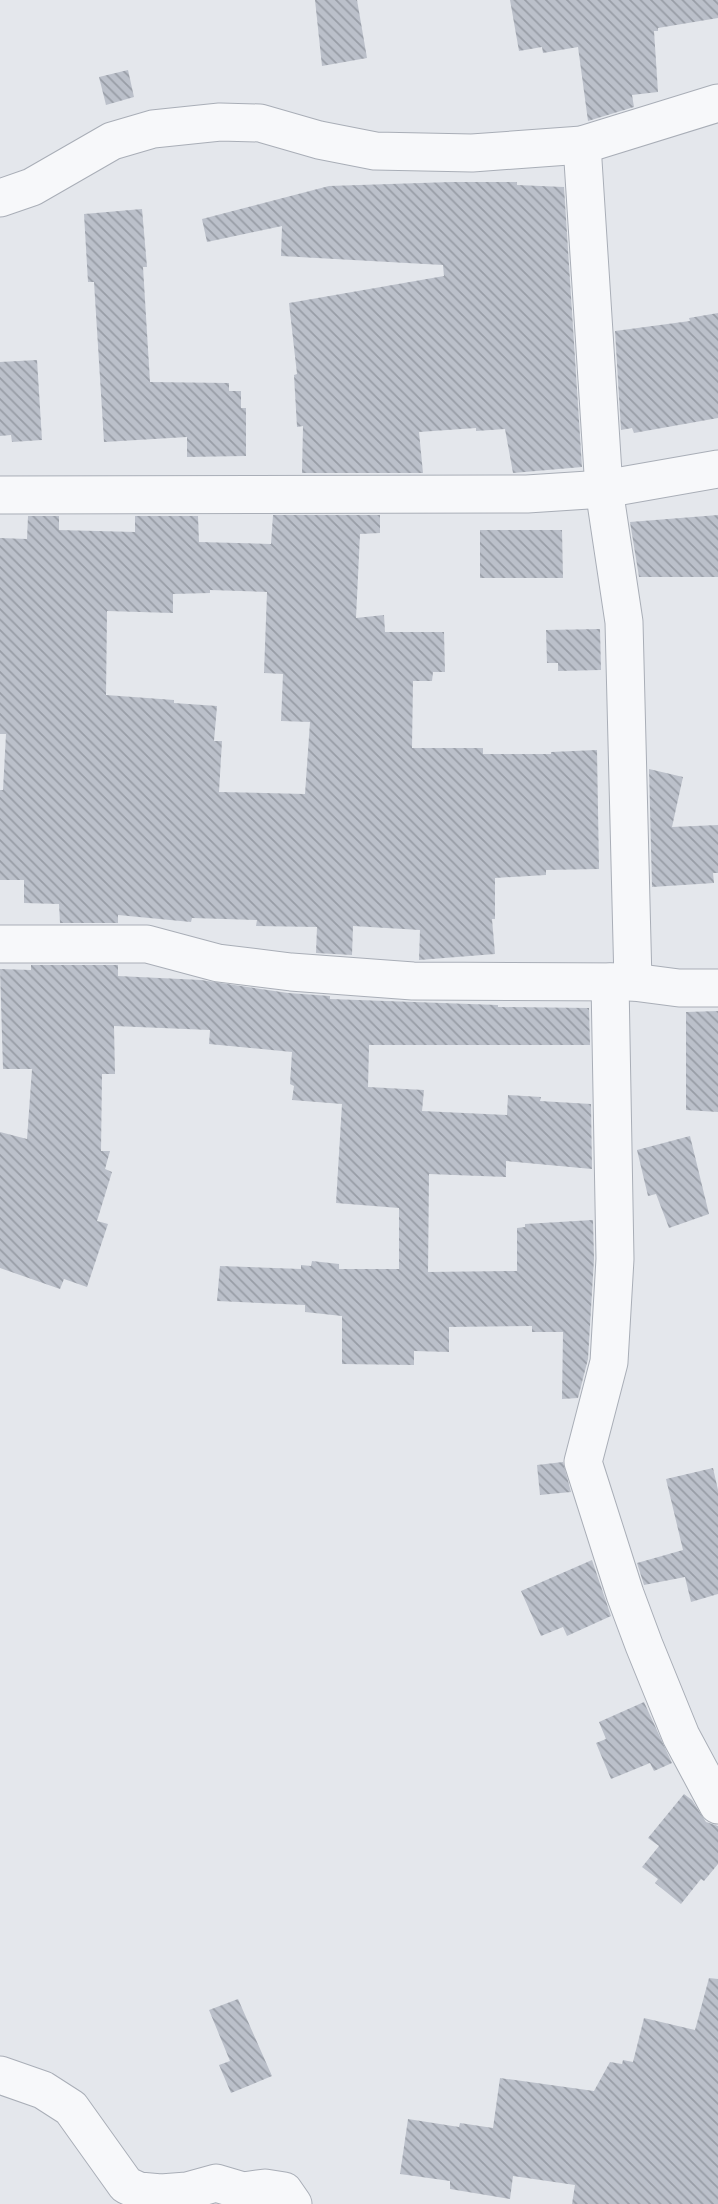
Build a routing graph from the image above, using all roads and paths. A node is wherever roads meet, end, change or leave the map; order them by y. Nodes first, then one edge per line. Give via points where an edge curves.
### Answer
1 (718, 103) edge
2 (582, 145) junction
3 (0, 198) edge
4 (718, 469) edge
5 (604, 489) junction
6 (0, 495) edge
7 (0, 944) edge
8 (621, 982) junction
9 (718, 988) edge
10 (718, 1805) edge
11 (0, 2075) edge
12 (293, 2204) edge

1 - 2 street
2 - 3 street via 472,153 375,151 260,123 220,122 153,130 112,141 33,187
2 - 5 street
4 - 5 street
5 - 6 street via 527,494
5 - 8 street via 624,622
7 - 8 street via 147,944 218,963 412,981
8 - 9 street
8 - 10 street via 609,1362 583,1462 643,1645 681,1736
11 - 12 street via 43,2091 71,2108 126,2185 139,2191 187,2191 216,2183 243,2191 285,2191

